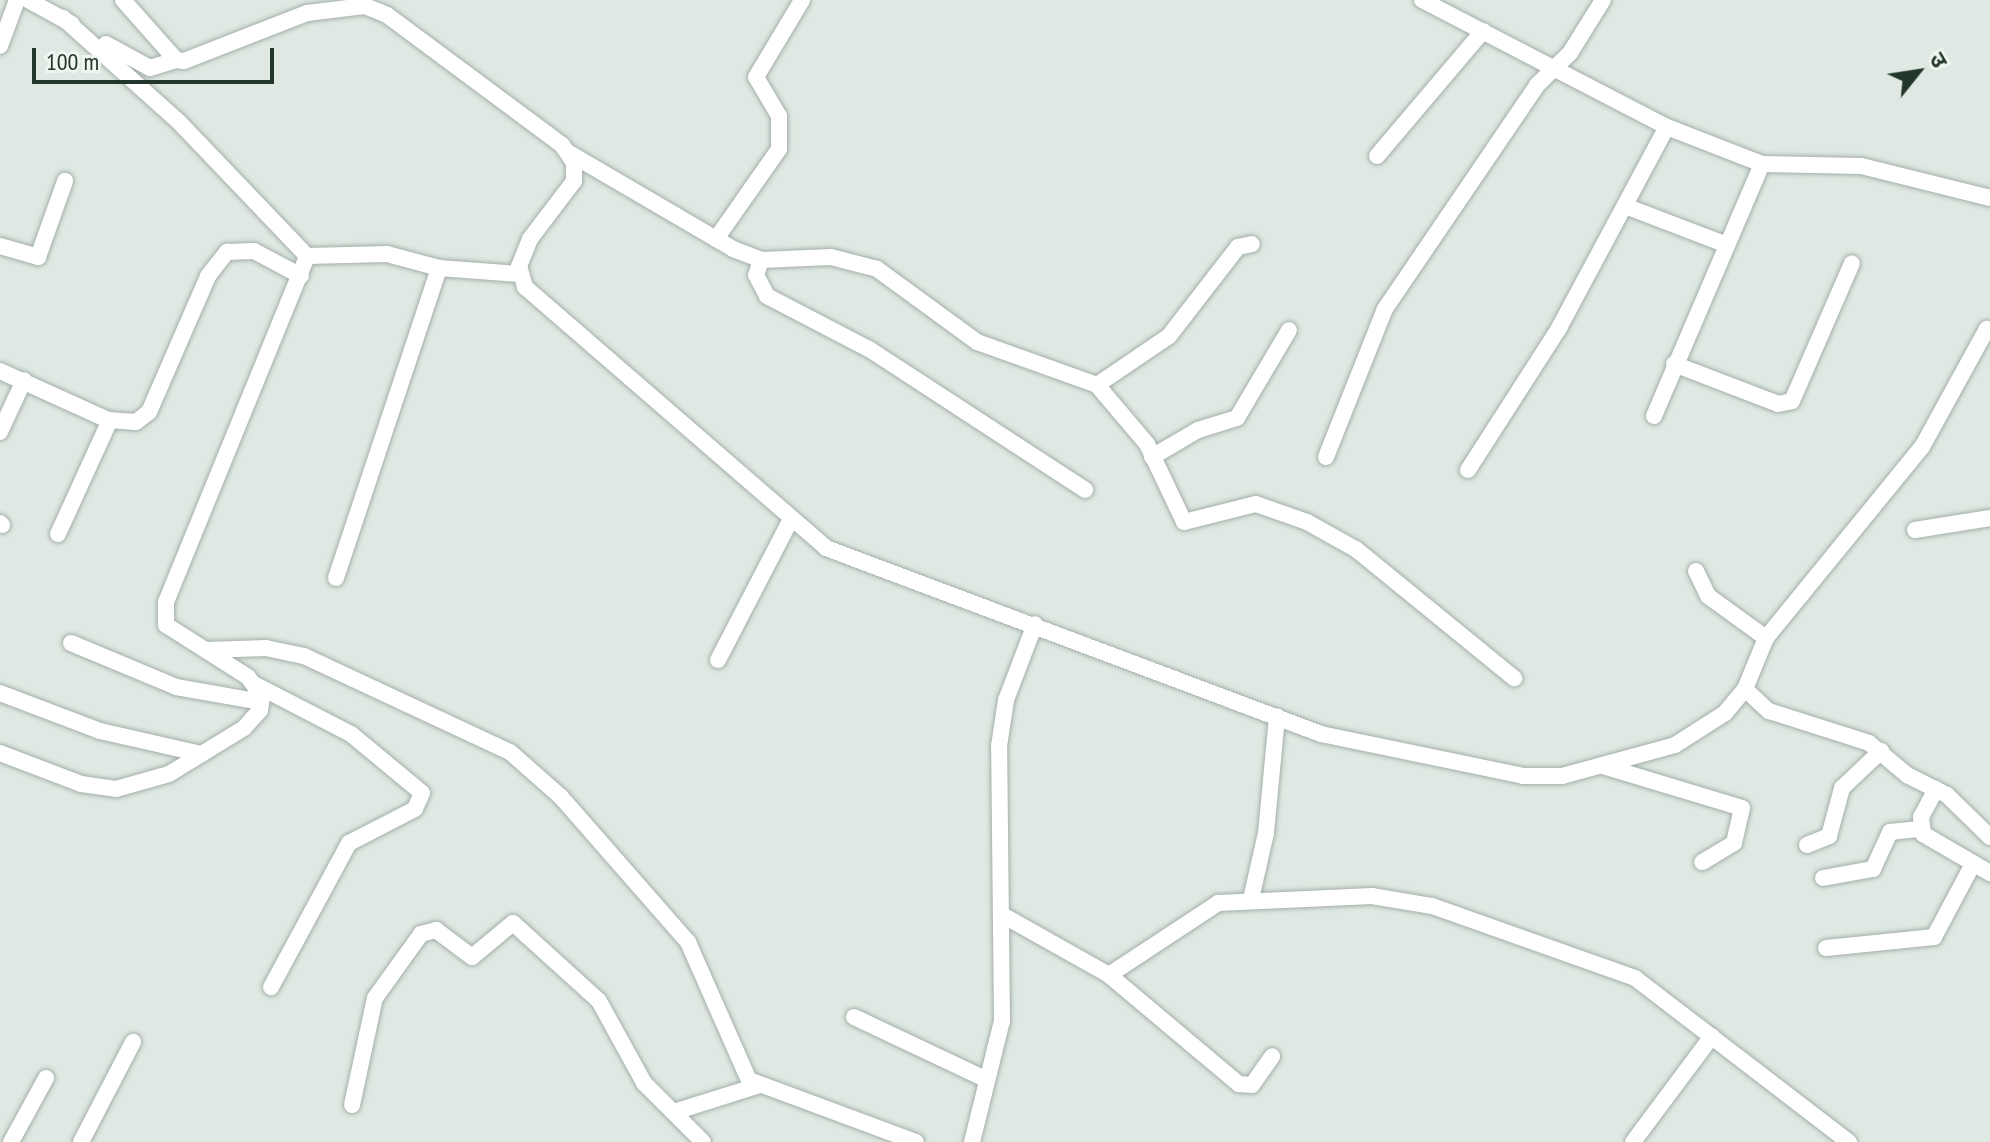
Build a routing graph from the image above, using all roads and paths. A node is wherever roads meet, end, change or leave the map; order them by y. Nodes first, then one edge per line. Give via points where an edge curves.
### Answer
1 (17, 0) edge
2 (28, 0) edge
3 (123, 0) edge
4 (802, 0) edge
5 (1422, 0) edge
6 (1603, 0) edge
7 (364, 3) edge
8 (63, 18) junction
9 (1483, 31) junction
10 (0, 46) edge
11 (176, 60) junction
12 (1553, 67) junction
13 (1667, 127) junction
14 (569, 153) junction
15 (1377, 156) dead end
16 (1759, 169) junction
17 (65, 181) dead end
18 (1990, 198) edge
19 (1625, 206) junction
20 (716, 239) junction
21 (1252, 244) dead end
22 (1727, 245) junction
23 (0, 246) edge
24 (307, 256) junction
25 (761, 260) junction
26 (1852, 263) dead end
27 (439, 268) junction
28 (519, 274) junction
29 (301, 276) junction
30 (1989, 325) edge
31 (1289, 330) dead end
32 (1674, 364) junction
33 (0, 371) edge
34 (24, 380) junction
35 (1097, 385) junction
36 (1654, 416) dead end
37 (110, 420) junction
38 (0, 432) edge
39 (1152, 457) junction
40 (1326, 457) dead end
41 (1468, 470) dead end
42 (1085, 490) dead end
43 (1990, 518) edge
44 (790, 521) junction
45 (1915, 530) dead end
46 (58, 534) dead end
47 (1696, 571) dead end
48 (336, 578) dead end
49 (1035, 624) junction
50 (1766, 638) junction
51 (71, 643) dead end
52 (207, 650) junction
53 (718, 660) dead end
54 (1514, 678) dead end
55 (256, 685) junction
56 (1745, 689) junction
57 (0, 693) edge
58 (261, 702) junction
59 (1277, 717) junction
60 (1881, 751) junction
61 (0, 753) edge
62 (201, 754) junction
63 (1601, 765) junction
64 (1936, 789) junction
65 (1920, 829) junction
66 (1990, 837) edge
67 (1807, 845) dead end
68 (1702, 862) dead end
69 (1973, 864) junction
70 (1990, 873) edge
71 (1823, 878) dead end
72 (1251, 899) junction
73 (1004, 916) junction
74 (1826, 948) dead end
75 (1109, 975) junction
76 (271, 987) dead end
77 (854, 1017) dead end
78 (1712, 1036) junction
79 (133, 1042) dead end
80 (1272, 1056) dead end
81 (46, 1078) dead end
82 (987, 1080) junction
83 (757, 1086) junction
84 (352, 1105) dead end
85 (674, 1112) junction
86 (11, 1142) edge
87 (81, 1142) edge
88 (703, 1142) edge
89 (916, 1142) edge
90 (972, 1142) edge
91 (1633, 1142) edge
92 (1849, 1142) edge

1 - 10 street
2 - 8 street
3 - 11 street
4 - 20 street via 756,77 779,116 779,149
5 - 9 street
6 - 12 street via 1570,53
7 - 11 street via 307,13
7 - 14 street
8 - 11 street via 140,65
8 - 24 street via 141,84
9 - 12 street
9 - 15 street
12 - 13 street
12 - 40 street via 1385,309
13 - 16 street
13 - 19 street
14 - 20 street
14 - 28 street via 574,181 530,239
16 - 18 street via 1861,166
16 - 22 street
17 - 23 street via 38,257
19 - 22 street
19 - 41 street via 1559,328
20 - 25 street
21 - 35 street via 1238,247 1169,336
22 - 32 street
24 - 27 street via 387,254
24 - 29 street
25 - 35 street via 831,257 877,269 977,342
25 - 42 street via 756,275 767,296 869,349
26 - 32 street via 1792,401 1778,404
27 - 28 street
27 - 48 street
28 - 44 street via 549,312 695,429
29 - 37 street via 254,251 227,252 208,276 149,412 136,422
29 - 52 street via 273,326 166,602 166,625
30 - 50 street via 1922,447
31 - 39 street via 1237,418 1198,430
32 - 36 street
33 - 34 street
34 - 37 street
34 - 38 street
35 - 39 street via 1126,414
37 - 46 street
39 - 54 street via 1184,522 1256,504 1307,522 1357,550
43 - 45 street
44 - 49 street via 854,563
44 - 53 street
47 - 50 street via 1708,596
49 - 59 street
49 - 73 street via 1006,700 999,746
50 - 56 street
51 - 58 street via 176,687
52 - 55 street
52 - 83 street via 266,648 304,656 510,752 561,797 688,942 733,1056
55 - 58 street
55 - 76 street via 351,734 422,793 415,809 349,843
56 - 60 street via 1769,711 1859,737
56 - 63 street via 1725,713 1675,745
57 - 62 street via 100,731
58 - 62 street via 244,728
59 - 63 street via 1321,734 1523,776 1562,776
59 - 72 street via 1266,833
60 - 64 street via 1907,775
60 - 67 street via 1842,788 1829,836
61 - 62 street via 81,784 116,789 169,774
63 - 68 street via 1742,808 1734,843
64 - 65 street
64 - 66 street
65 - 69 street
65 - 71 street via 1890,832 1873,869
69 - 70 street
69 - 74 street via 1934,937
72 - 75 street via 1205,908
72 - 78 street via 1372,896 1432,906 1635,978
73 - 75 street
73 - 82 street via 1002,1021
75 - 80 street via 1239,1084 1252,1085
77 - 82 street
78 - 91 street
78 - 92 street
79 - 87 street
81 - 86 street
82 - 90 street
83 - 85 street
83 - 89 street
84 - 85 street via 375,998 421,934 436,930 472,957 513,923 599,1001 644,1083
85 - 88 street

